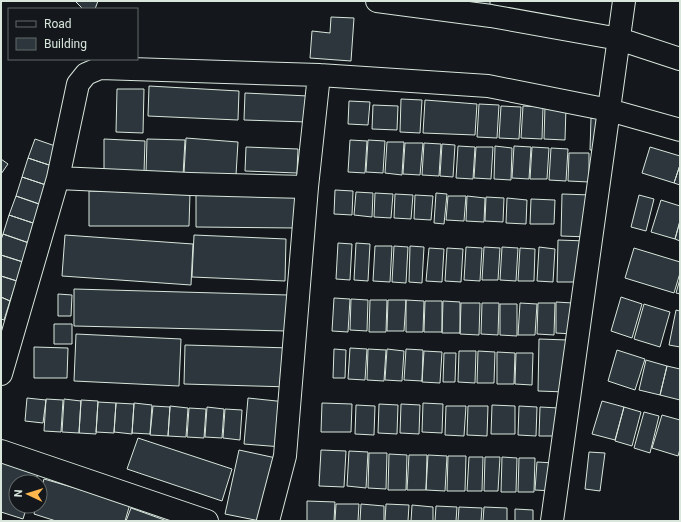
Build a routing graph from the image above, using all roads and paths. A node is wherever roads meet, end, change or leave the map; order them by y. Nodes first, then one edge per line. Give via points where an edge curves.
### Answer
1 (376, 1) edge
2 (624, 1) edge
3 (619, 40) junction
4 (680, 59) edge
5 (318, 75) junction
6 (609, 110) junction
7 (680, 130) edge
8 (58, 178) junction
9 (307, 187) junction
10 (1, 374) edge
11 (1, 451) edge
12 (207, 521) edge
13 (268, 521) edge
14 (552, 521) edge

1 - 3 street via 491,16
2 - 3 street
3 - 4 street
3 - 6 street
5 - 6 street via 488,86
5 - 8 street via 100,68 86,74 78,84
5 - 9 street
6 - 7 street
6 - 14 street
8 - 9 street
8 - 10 street
9 - 13 street via 285,456
11 - 12 street

